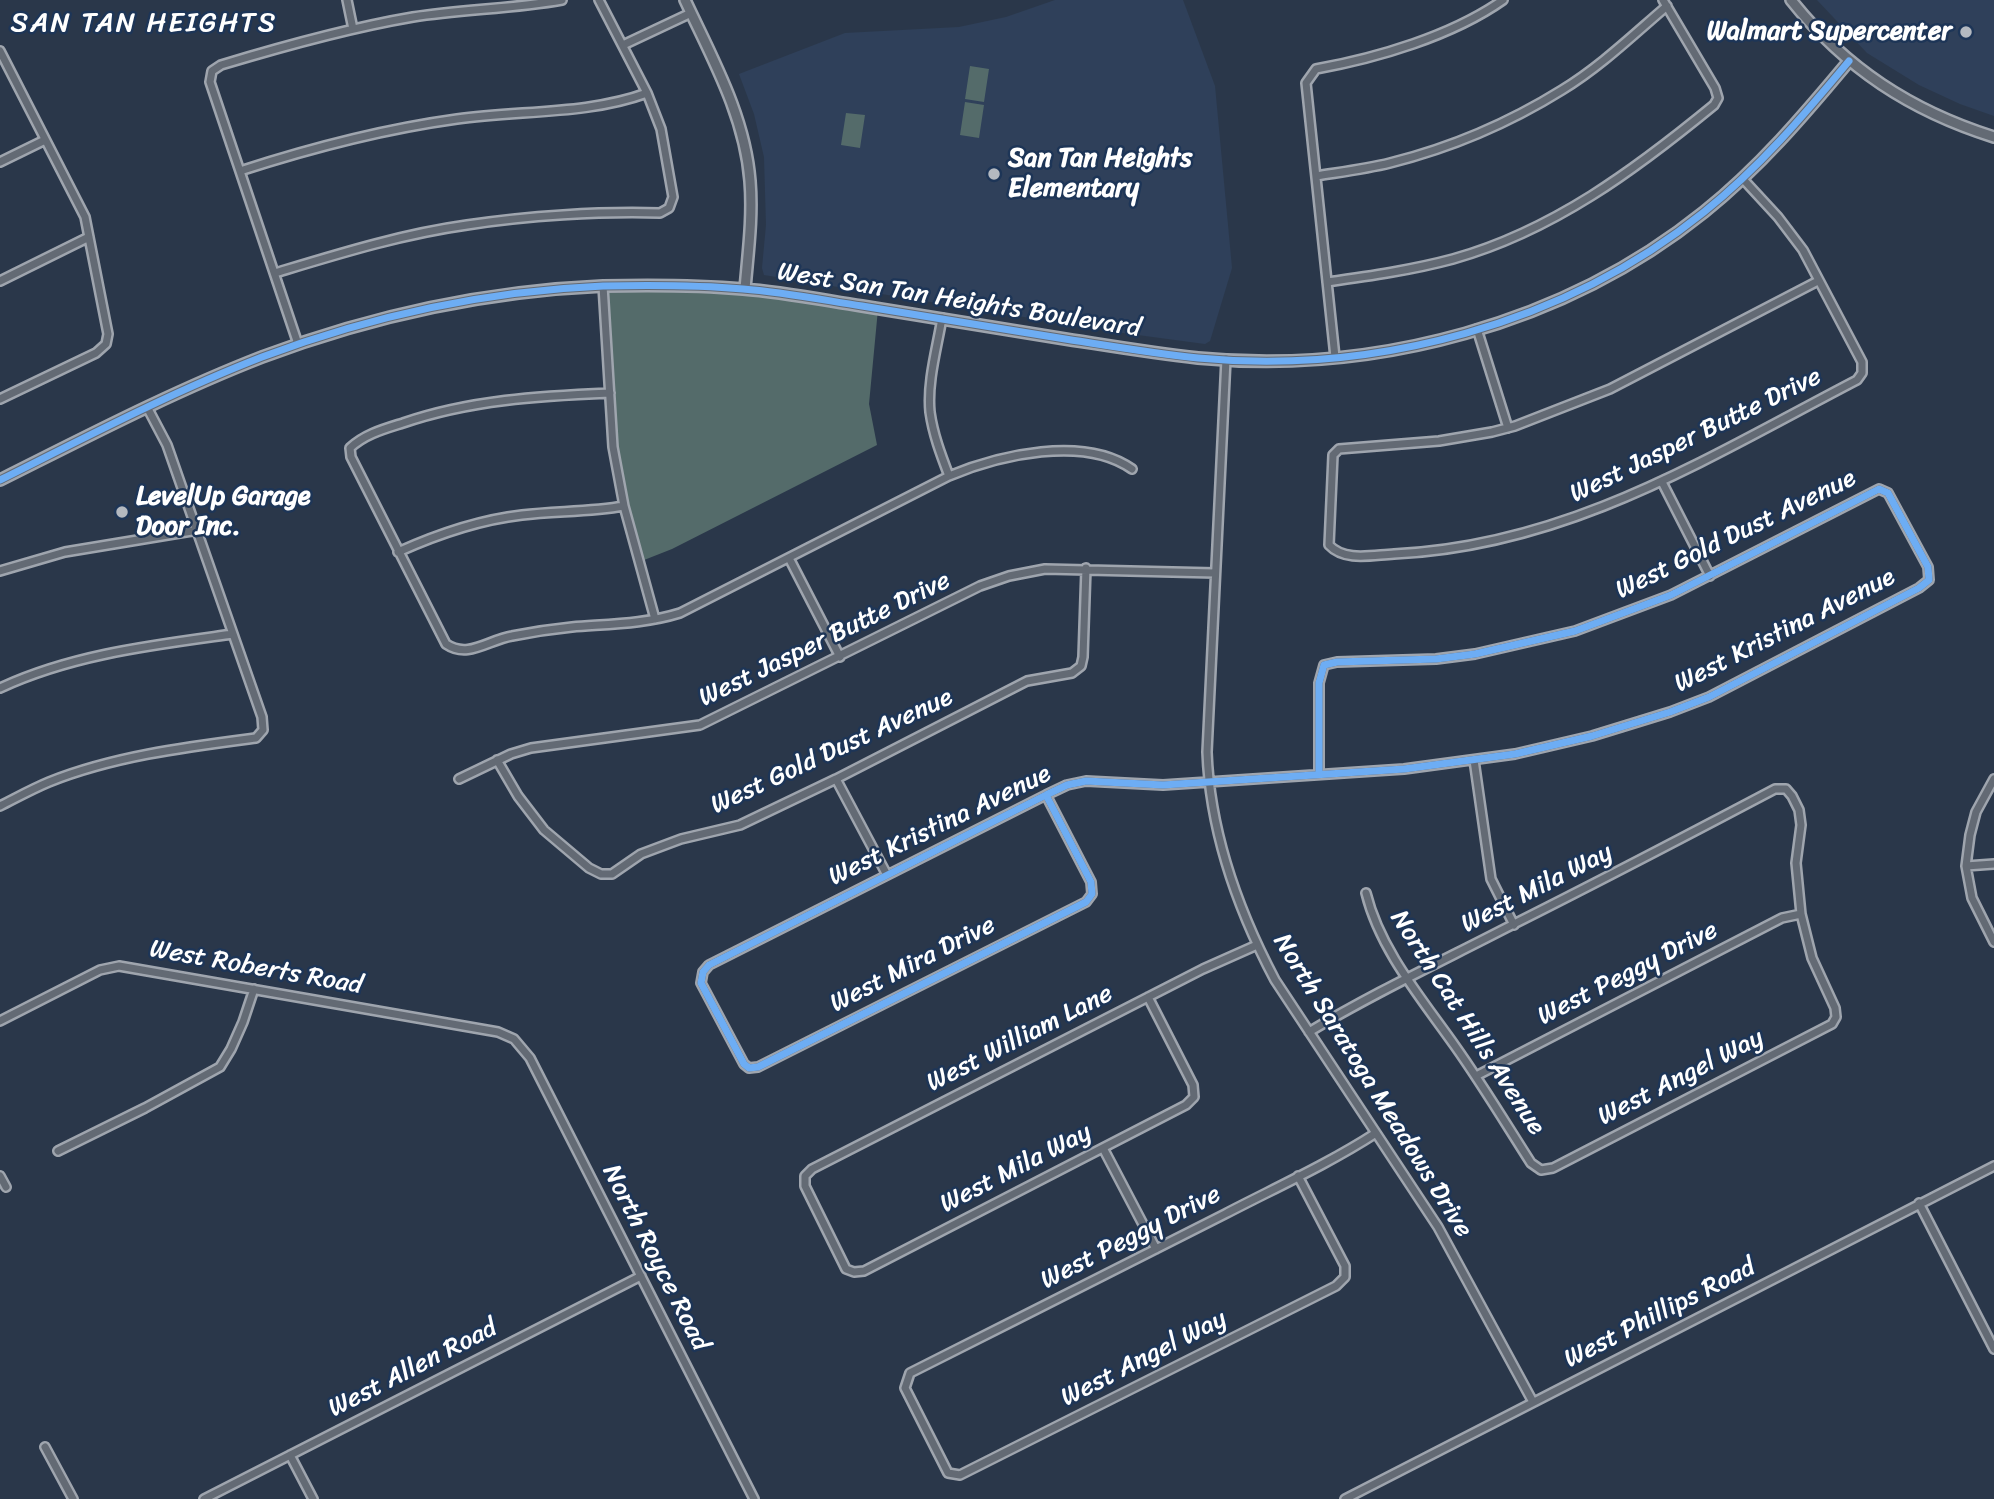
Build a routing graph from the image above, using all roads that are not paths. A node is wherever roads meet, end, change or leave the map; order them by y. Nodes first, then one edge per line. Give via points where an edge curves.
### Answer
1 (347, 0) edge
2 (562, 0) edge
3 (599, 0) edge
4 (685, 0) edge
5 (1503, 0) edge
6 (1791, 0) edge
7 (1665, 3) edge
8 (691, 13) junction
9 (353, 29) junction
10 (623, 45) junction
11 (0, 51) edge
12 (1849, 61) junction
13 (647, 93) junction
14 (1994, 137) edge
15 (45, 140) junction
16 (0, 162) edge
17 (240, 171) junction
18 (1316, 177) junction
19 (1741, 178) junction
20 (89, 237) junction
21 (275, 274) junction
22 (0, 281) edge
23 (1818, 281) junction
24 (1327, 282) junction
25 (603, 286) junction
26 (744, 289) junction
27 (942, 318) junction
28 (1477, 329) junction
29 (299, 344) junction
30 (1335, 357) junction
31 (1226, 359) junction
32 (610, 393) junction
33 (0, 399) edge
34 (147, 407) junction
35 (1508, 428) junction
36 (1132, 468) dead end
37 (949, 475) junction
38 (0, 480) edge
39 (1662, 482) junction
40 (624, 506) junction
41 (198, 530) junction
42 (398, 552) junction
43 (789, 558) junction
44 (1086, 568) junction
45 (0, 571) edge
46 (1215, 573) junction
47 (1710, 576) junction
48 (1929, 580) joint
49 (655, 619) junction
50 (233, 634) junction
51 (840, 657) junction
52 (0, 688) edge
53 (1474, 760) junction
54 (497, 761) junction
55 (1319, 773) junction
56 (459, 779) dead end
57 (836, 779) junction
58 (1994, 779) edge
59 (1208, 782) junction
60 (1046, 795) junction
61 (0, 806) edge
62 (1994, 864) edge
63 (1966, 866) junction
64 (887, 875) junction
65 (1366, 893) dead end
66 (1801, 914) junction
67 (1514, 925) junction
68 (1994, 942) edge
69 (1256, 945) junction
70 (1408, 978) junction
71 (254, 989) junction
72 (1148, 997) junction
73 (0, 1021) edge
74 (1309, 1032) junction
75 (514, 1039) joint
76 (750, 1068) joint
77 (1476, 1076) junction
78 (1376, 1133) junction
79 (1103, 1148) junction
80 (58, 1151) dead end
81 (1994, 1166) edge
82 (1541, 1170) joint
83 (1298, 1175) junction
84 (0, 1176) edge
85 (6, 1187) dead end
86 (1919, 1203) junction
87 (1156, 1250) junction
88 (854, 1272) joint
89 (641, 1276) junction
90 (1994, 1349) edge
91 (1533, 1402) junction
92 (45, 1447) dead end
93 (290, 1455) junction
94 (960, 1475) joint
95 (73, 1499) edge
96 (204, 1499) edge
97 (313, 1499) edge
98 (754, 1499) edge
99 (1345, 1499) edge

1 - 9 street
2 - 9 street via 466,9
3 - 10 street
4 - 8 street
5 - 18 street via 1418,41 1310,74 1306,83
6 - 12 street
7 - 18 street via 1599,64 1498,125 1412,157
7 - 24 street via 1715,88 1718,98 1714,105 1623,177 1538,224 1455,258
8 - 10 street
8 - 26 street via 732,103 744,146 751,214
9 - 17 street via 212,71 210,82
10 - 13 street
11 - 15 street
12 - 14 street via 1933,115
12 - 19 street, West San Tan Heights Boulevard via 1784,139
13 - 17 street via 603,105 459,118 405,128
13 - 21 street via 663,140 673,197 669,208 660,213 467,225 348,251
15 - 16 street
15 - 20 street via 85,217
17 - 21 street
18 - 24 street
19 - 23 street via 1791,233
19 - 28 street, West San Tan Heights Boulevard via 1705,211 1602,279
20 - 22 street
20 - 33 street via 108,334 106,344
21 - 29 street
23 - 35 street via 1609,388
23 - 39 street, West Jasper Butte Drive via 1862,362 1857,380
24 - 30 street
25 - 26 street, West San Tan Heights Boulevard
25 - 29 street, West San Tan Heights Boulevard via 472,300 354,326
25 - 32 street
26 - 27 street, West San Tan Heights Boulevard
27 - 31 street, West San Tan Heights Boulevard via 1154,353
27 - 37 street via 930,410
28 - 30 street, West San Tan Heights Boulevard via 1380,352
28 - 35 street
29 - 34 street, West San Tan Heights Boulevard
30 - 31 street, West San Tan Heights Boulevard
31 - 46 street, North Saratoga Meadows Drive
32 - 40 street via 613,447
32 - 42 street via 459,407 381,430 349,447
34 - 38 street, West San Tan Heights Boulevard
34 - 41 street via 167,445
35 - 39 street, West Jasper Butte Drive via 1439,441 1339,449 1333,455 1329,545 1348,555 1407,554 1481,544 1559,524
36 - 37 street via 1104,455 1063,451 994,460
37 - 43 street
39 - 47 street
40 - 42 street via 474,523
40 - 49 street
41 - 45 street via 65,552
41 - 50 street
42 - 49 street via 446,644 455,651 539,631
43 - 49 street via 680,613
43 - 51 street
44 - 46 street, West Jasper Butte Drive
44 - 51 street, West Jasper Butte Drive via 1045,569 981,586
44 - 57 street, West Gold Dust Avenue via 1083,657 1072,673 1027,681
46 - 59 street, North Saratoga Meadows Drive
47 - 48 street, West Gold Dust Avenue via 1878,489 1888,493 1928,567
47 - 55 street, West Gold Dust Avenue via 1637,609 1541,639 1436,659 1324,665 1319,683
48 - 53 street, West Kristina Avenue via 1709,697 1592,736
50 - 52 street via 131,648 44,670
50 - 61 street via 262,717 263,730 256,738 143,755 97,767 49,782
51 - 54 street, West Jasper Butte Drive via 700,725 550,745
53 - 55 street, West Kristina Avenue
53 - 67 street via 1491,878
54 - 56 street, West Jasper Butte Drive
54 - 57 street, West Gold Dust Avenue via 544,830 601,874 612,874 641,854 681,839 740,825
55 - 59 street, West Kristina Avenue
57 - 64 street
58 - 63 street via 1976,812
59 - 60 street, West Kristina Avenue via 1086,781
59 - 69 street, North Saratoga Meadows Drive via 1228,869
60 - 64 street, West Kristina Avenue
60 - 76 street, West Mira Drive via 1091,882 1092,894 1086,902
62 - 63 street
63 - 68 street via 1972,898
64 - 76 street, West Kristina Avenue via 703,972 701,983
65 - 70 street, North Cat Hills Avenue via 1372,915
66 - 67 street, West Mila Way via 1796,863 1799,810 1786,789 1775,789
66 - 77 street, West Peggy Drive via 1782,918
66 - 82 street, West Angel Way via 1812,958 1835,1008 1832,1024 1553,1168
67 - 70 street, West Mila Way
69 - 72 street, West William Lane
69 - 74 street, North Saratoga Meadows Drive
70 - 74 street, West Mila Way
70 - 77 street, North Cat Hills Avenue
71 - 73 street, West Roberts Road via 119,966 100,970
71 - 75 street, West Roberts Road via 498,1032
71 - 80 street via 231,1049 219,1067
72 - 79 street, West Mila Way via 1194,1085 1194,1097
72 - 88 street, West William Lane via 812,1169 805,1176 805,1185 846,1269
74 - 78 street, North Saratoga Meadows Drive
75 - 89 street, North Royce Road via 530,1058
77 - 82 street, North Cat Hills Avenue via 1531,1163
78 - 83 street, West Peggy Drive
78 - 91 street, North Saratoga Meadows Drive via 1455,1257
79 - 87 street
79 - 88 street, West Mila Way via 864,1271
81 - 86 street, West Phillips Road
83 - 87 street, West Peggy Drive
83 - 94 street, West Angel Way via 1345,1266 1345,1277 1336,1286
84 - 85 street
86 - 90 street
86 - 91 street, West Phillips Road
87 - 94 street, West Peggy Drive via 910,1373 905,1388 948,1473
89 - 93 street, West Allen Road
89 - 98 street, North Royce Road
91 - 99 street, West Phillips Road
92 - 95 street
93 - 96 street, West Allen Road
93 - 97 street

